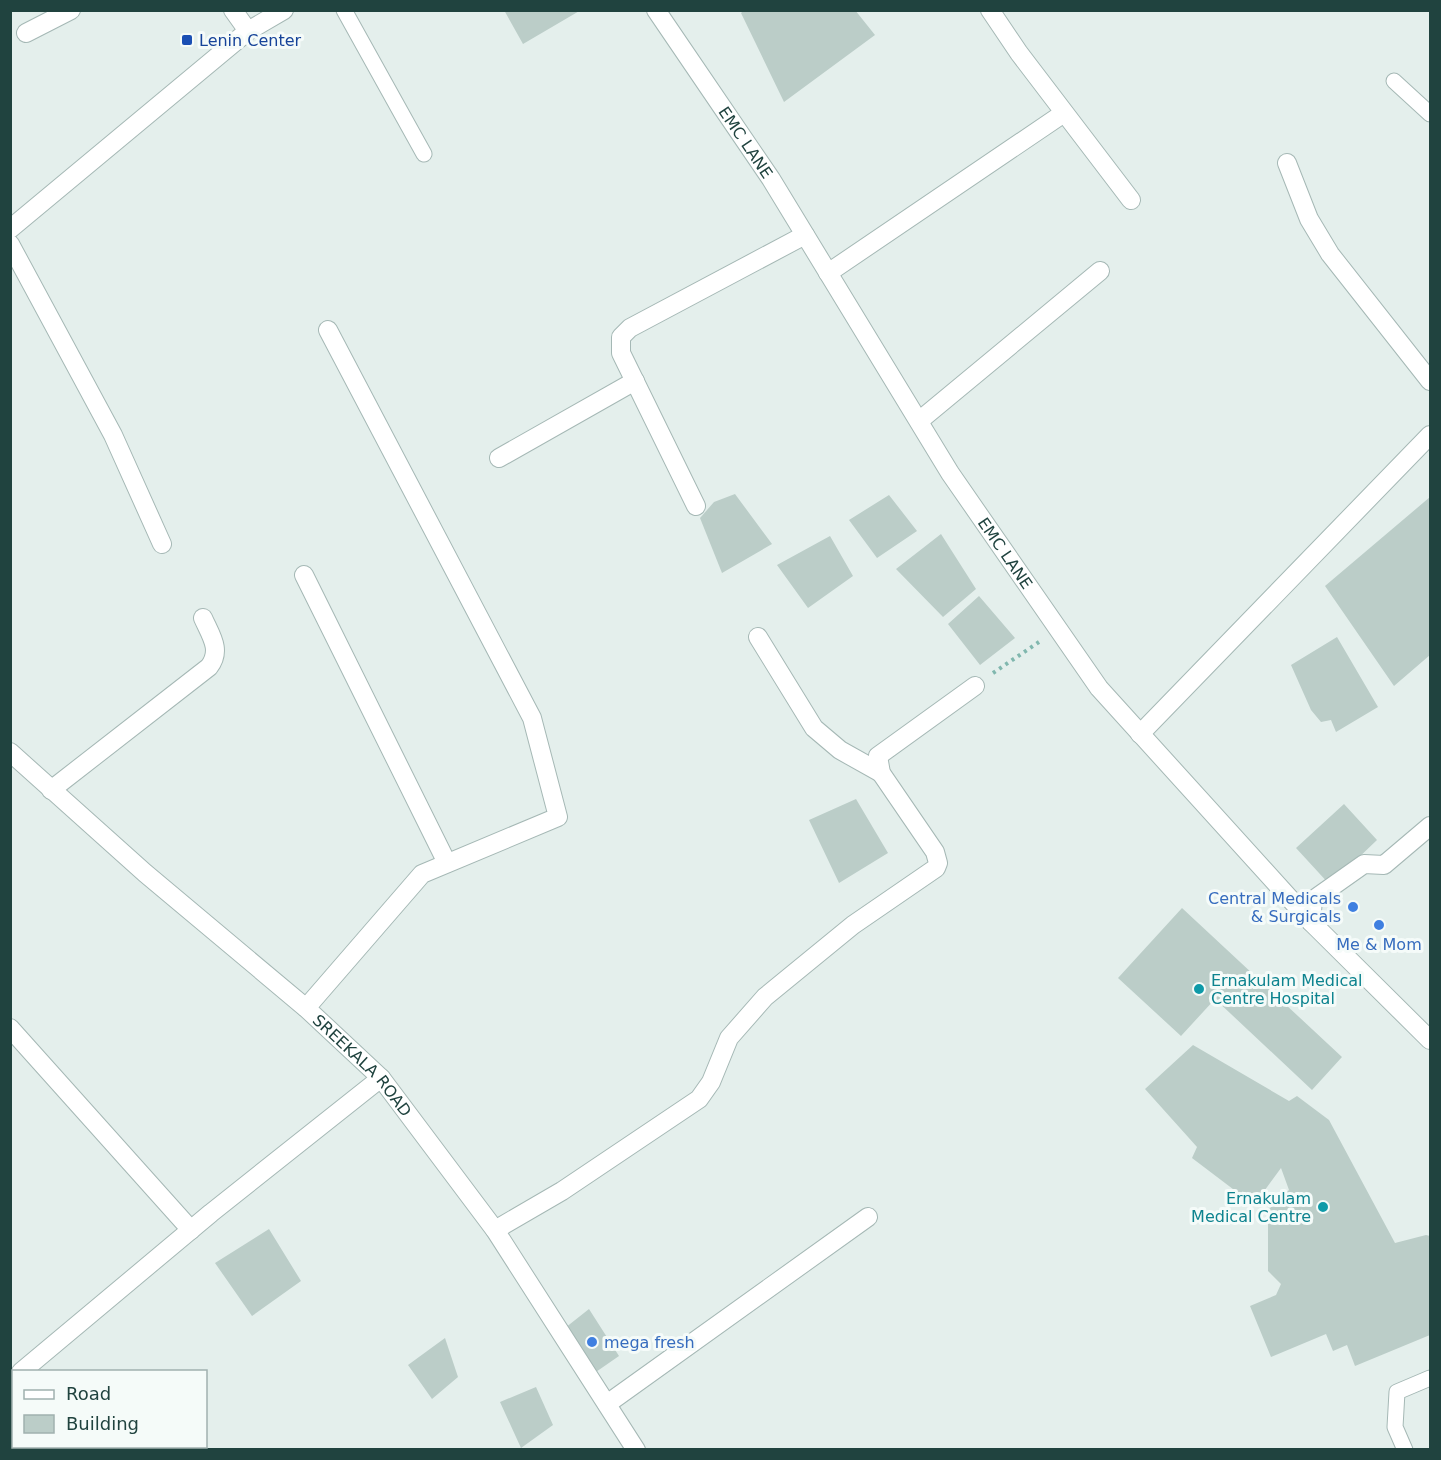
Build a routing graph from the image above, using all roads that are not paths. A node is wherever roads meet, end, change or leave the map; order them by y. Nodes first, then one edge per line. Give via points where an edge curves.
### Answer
1 (71, 10) edge
2 (233, 10) edge
3 (284, 10) edge
4 (344, 10) edge
5 (656, 10) edge
6 (990, 10) edge
7 (248, 31) junction
8 (26, 33) dead end
9 (1394, 81) dead end
10 (1065, 113) junction
11 (1431, 114) edge
12 (424, 154) dead end
13 (1287, 163) dead end
14 (1131, 200) dead end
15 (10, 230) edge
16 (805, 236) junction
17 (10, 244) edge
18 (1100, 271) dead end
19 (828, 273) junction
20 (328, 330) dead end
21 (635, 381) junction
22 (1431, 381) edge
23 (919, 422) junction
24 (1431, 435) edge
25 (499, 458) dead end
26 (696, 506) dead end
27 (162, 544) dead end
28 (304, 575) dead end
29 (203, 618) dead end
30 (758, 637) dead end
31 (975, 686) road end
32 (1140, 734) junction
33 (10, 752) edge
34 (881, 773) junction
35 (51, 790) junction
36 (1431, 826) edge
37 (447, 863) junction
38 (1311, 922) junction
39 (306, 1008) junction
40 (10, 1028) edge
41 (1431, 1040) edge
42 (381, 1078) junction
43 (868, 1217) dead end
44 (192, 1230) junction
45 (495, 1230) junction
46 (22, 1370) edge
47 (1431, 1378) edge
48 (607, 1404) junction
49 (636, 1449) edge
50 (1405, 1449) edge

1 - 8 street
2 - 7 street
3 - 7 street
4 - 12 lane
5 - 16 street, EMC LANE
6 - 10 street
7 - 15 street
9 - 11 lane
10 - 14 street
10 - 19 street
13 - 22 street via 1309,219 1330,254
16 - 19 street, EMC LANE
16 - 21 street via 630,328 621,337 621,353
17 - 27 street via 113,435
18 - 23 street
19 - 23 street, EMC LANE
20 - 37 street via 532,718 558,817
21 - 25 street
21 - 26 street
23 - 32 street, EMC LANE via 1057,629 1099,688
24 - 32 street
28 - 37 street
29 - 35 street via 217,648 209,667
30 - 34 street via 814,728 840,750
31 - 34 street via 878,756
32 - 38 street, EMC LANE
33 - 35 street, SREEKALA ROAD
34 - 45 street via 935,852 936,868 853,925 765,997 729,1038 711,1082 699,1099 562,1191
35 - 39 street, SREEKALA ROAD
36 - 38 street via 1384,865 1364,864 1313,900
37 - 39 street via 422,874
38 - 41 street, EMC LANE
39 - 42 street, SREEKALA ROAD
40 - 44 street
42 - 44 street
42 - 45 street, SREEKALA ROAD
43 - 48 street
44 - 46 street
45 - 48 street, SREEKALA ROAD
47 - 50 lane via 1397,1392 1395,1427
48 - 49 street, SREEKALA ROAD

